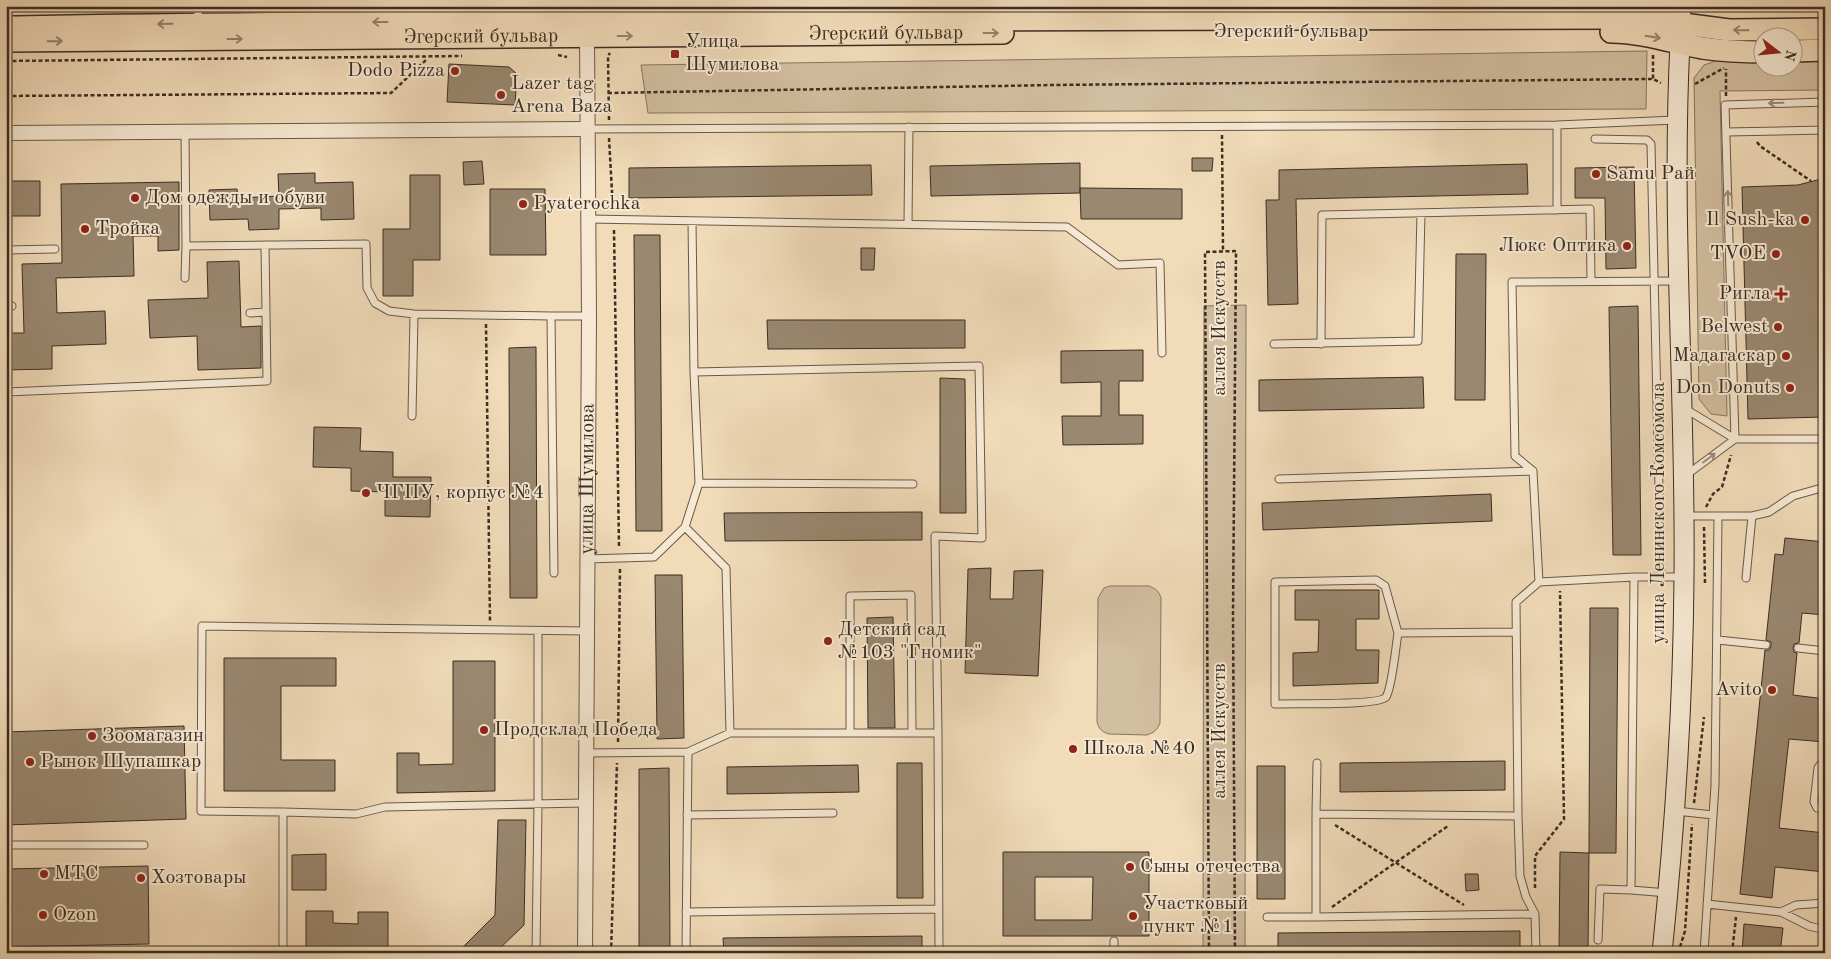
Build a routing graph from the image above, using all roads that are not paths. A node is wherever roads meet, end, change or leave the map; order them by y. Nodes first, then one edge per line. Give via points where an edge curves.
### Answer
1 (1307, 20) junction
2 (586, 21) edge
3 (198, 23) edge
4 (1680, 24) edge
5 (6, 26) edge
6 (1825, 29) edge
7 (6, 41) edge
8 (1825, 50) edge
9 (1804, 51) edge
10 (1754, 52) edge
11 (1825, 102) edge
12 (1677, 120) junction
13 (1557, 124) junction
14 (908, 128) junction
15 (587, 129) junction
16 (1825, 130) edge
17 (185, 132) junction
18 (1726, 132) junction
19 (6, 133) edge
20 (1595, 140) dead end
21 (1557, 210) junction
22 (1421, 213) junction
23 (588, 219) junction
24 (692, 221) junction
25 (908, 224) junction
26 (265, 245) junction
27 (186, 246) junction
28 (55, 248) dead end
29 (6, 250) edge
30 (185, 278) dead end
31 (1655, 280) junction
32 (1592, 281) junction
33 (1680, 281) junction
34 (266, 312) junction
35 (250, 313) dead end
36 (414, 314) junction
37 (551, 316) junction
38 (588, 316) junction
39 (1274, 344) dead end
40 (1322, 344) junction
41 (1162, 353) dead end
42 (694, 372) junction
43 (6, 392) edge
44 (1681, 406) junction
45 (412, 416) dead end
46 (1735, 439) junction
47 (1825, 439) edge
48 (1533, 471) junction
49 (1683, 478) junction
50 (1279, 479) dead end
51 (699, 483) junction
52 (913, 484) dead end
53 (1825, 487) edge
54 (1684, 516) junction
55 (1718, 516) junction
56 (1752, 516) junction
57 (685, 527) junction
58 (586, 559) junction
59 (554, 573) dead end
60 (1661, 576) junction
61 (1634, 577) junction
62 (1684, 577) junction
63 (1746, 578) dead end
64 (1539, 582) junction
65 (538, 631) junction
66 (586, 631) junction
67 (1398, 632) junction
68 (1516, 632) junction
69 (1718, 640) junction
70 (1766, 644) dead end
71 (1798, 648) dead end
72 (1825, 651) edge
73 (730, 733) junction
74 (850, 733) junction
75 (912, 733) junction
76 (938, 733) junction
77 (688, 752) junction
78 (585, 753) junction
79 (1316, 762) dead end
80 (1825, 762) edge
81 (538, 804) junction
82 (585, 804) junction
83 (1825, 810) edge
84 (283, 812) junction
85 (1684, 812) junction
86 (833, 814) dead end
87 (1316, 814) junction
88 (687, 815) junction
89 (1713, 815) junction
90 (1518, 816) junction
91 (6, 845) edge
92 (144, 845) dead end
93 (1631, 890) junction
94 (1668, 892) junction
95 (1825, 903) edge
96 (1707, 904) junction
97 (938, 909) junction
98 (686, 912) junction
99 (1781, 912) junction
100 (1535, 914) junction
101 (1267, 917) dead end
102 (1316, 917) junction
103 (1825, 930) edge
104 (1598, 940) dead end
105 (1114, 941) dead end
106 (283, 953) edge
107 (536, 953) edge
108 (585, 953) edge
109 (686, 953) edge
110 (939, 953) edge
111 (1114, 953) edge
112 (1536, 953) edge
113 (1662, 953) edge
114 (1704, 953) edge

1 - 2 main road, Эгерский бульвар
1 - 4 main road, Эгерский бульвар via 1478,15 1621,18
1 -> 4 main road, Эгерский бульвар via 1623,32 1652,36
2 - 3 main road, Эгерский бульвар
2 - 15 street, улица Шумилова
3 -> 5 main road, Эгерский бульвар
7 -> 3 main road, Эгерский бульвар
6 -> 4 main road, Эгерский бульвар via 1729,30
4 - 10 main road, Эгерский бульвар via 1728,51
4 - 12 main road, улица Ленинского Комсомола
8 - 9 main road
11 -> 18 lane via 1725,105
12 - 13 lane
12 - 33 main road, улица Ленинского Комсомола
13 - 14 lane
13 - 21 lane
14 - 15 lane
14 - 25 lane
15 - 17 street
15 - 23 street, улица Шумилова
16 - 18 lane
17 - 19 street
17 - 27 lane
46 -> 18 lane
20 - 31 lane via 1647,140 1651,144
21 - 22 lane
21 - 32 lane via 1590,209
22 - 40 lane via 1418,341
22 - 40 lane via 1322,215
23 - 24 lane
23 - 38 street, улица Шумилова
24 - 25 lane
24 - 42 lane
25 - 41 lane via 1067,227 1118,265 1160,263
26 - 27 lane
26 - 34 lane
26 - 36 lane via 366,244 367,288 375,303 388,311
27 - 30 lane
28 - 29 lane
31 - 32 lane
31 - 33 lane
31 - 60 lane
32 - 48 lane via 1512,282 1516,456
33 - 44 main road, улица Ленинского Комсомола
34 - 35 lane
34 - 43 lane via 267,381
36 - 37 lane
36 - 45 lane
37 - 38 lane
37 - 59 lane
38 - 58 street, улица Шумилова
39 - 40 lane
42 - 51 lane
42 - 76 lane via 979,366 982,538 935,536
44 - 46 lane
44 - 49 main road, улица Ленинского Комсомола
46 - 47 lane
49 -> 46 lane
48 - 50 lane
48 - 64 lane
49 - 54 main road, улица Ленинского Комсомола
51 - 52 lane
51 - 57 lane
53 - 56 lane via 1794,496 1770,512
54 - 55 lane
54 - 62 main road, улица Ленинского Комсомола
55 - 56 lane
55 - 69 lane
56 - 63 lane
57 - 58 lane via 654,556
57 - 73 lane via 726,568
58 - 66 street, улица Шумилова
60 - 61 lane
60 - 62 lane
61 - 64 lane
61 - 93 lane
62 - 85 main road, улица Ленинского Комсомола
64 - 68 lane via 1516,602
65 - 66 lane
65 - 81 lane
65 - 84 lane via 202,626 201,811
66 - 78 street, улица Шумилова
67 - 67 lane via 1385,586 1376,580 1275,582 1275,704 1380,701 1386,697
67 - 68 lane
68 - 90 lane
69 - 70 lane
69 - 89 lane
71 - 72 lane
73 - 74 lane
73 - 77 lane
74 - 75 lane
74 - 75 lane via 850,596 902,595 911,595
75 - 76 lane
76 - 97 lane
77 - 78 lane
77 - 88 lane
78 - 82 street, улица Шумилова
79 - 87 lane
80 - 83 lane via 1818,768 1814,802 1817,808
81 - 82 lane
81 - 84 lane via 386,808 356,814
81 - 107 lane
82 - 108 street, улица Шумилова
84 - 106 lane
85 - 89 lane
85 - 94 main road, улица Ленинского Комсомола
86 - 88 lane
87 - 90 lane
87 - 102 lane
88 - 98 lane
89 - 96 lane
90 - 100 lane via 1520,876
91 - 92 lane
93 - 94 lane
93 - 104 lane via 1600,889
94 - 113 main road, улица Ленинского Комсомола
95 - 99 lane via 1796,904
96 - 99 lane
96 - 114 lane
97 - 98 lane
97 - 110 lane
98 - 109 lane
99 - 103 lane
100 - 102 lane
100 - 112 lane
101 - 102 lane
105 - 111 lane

